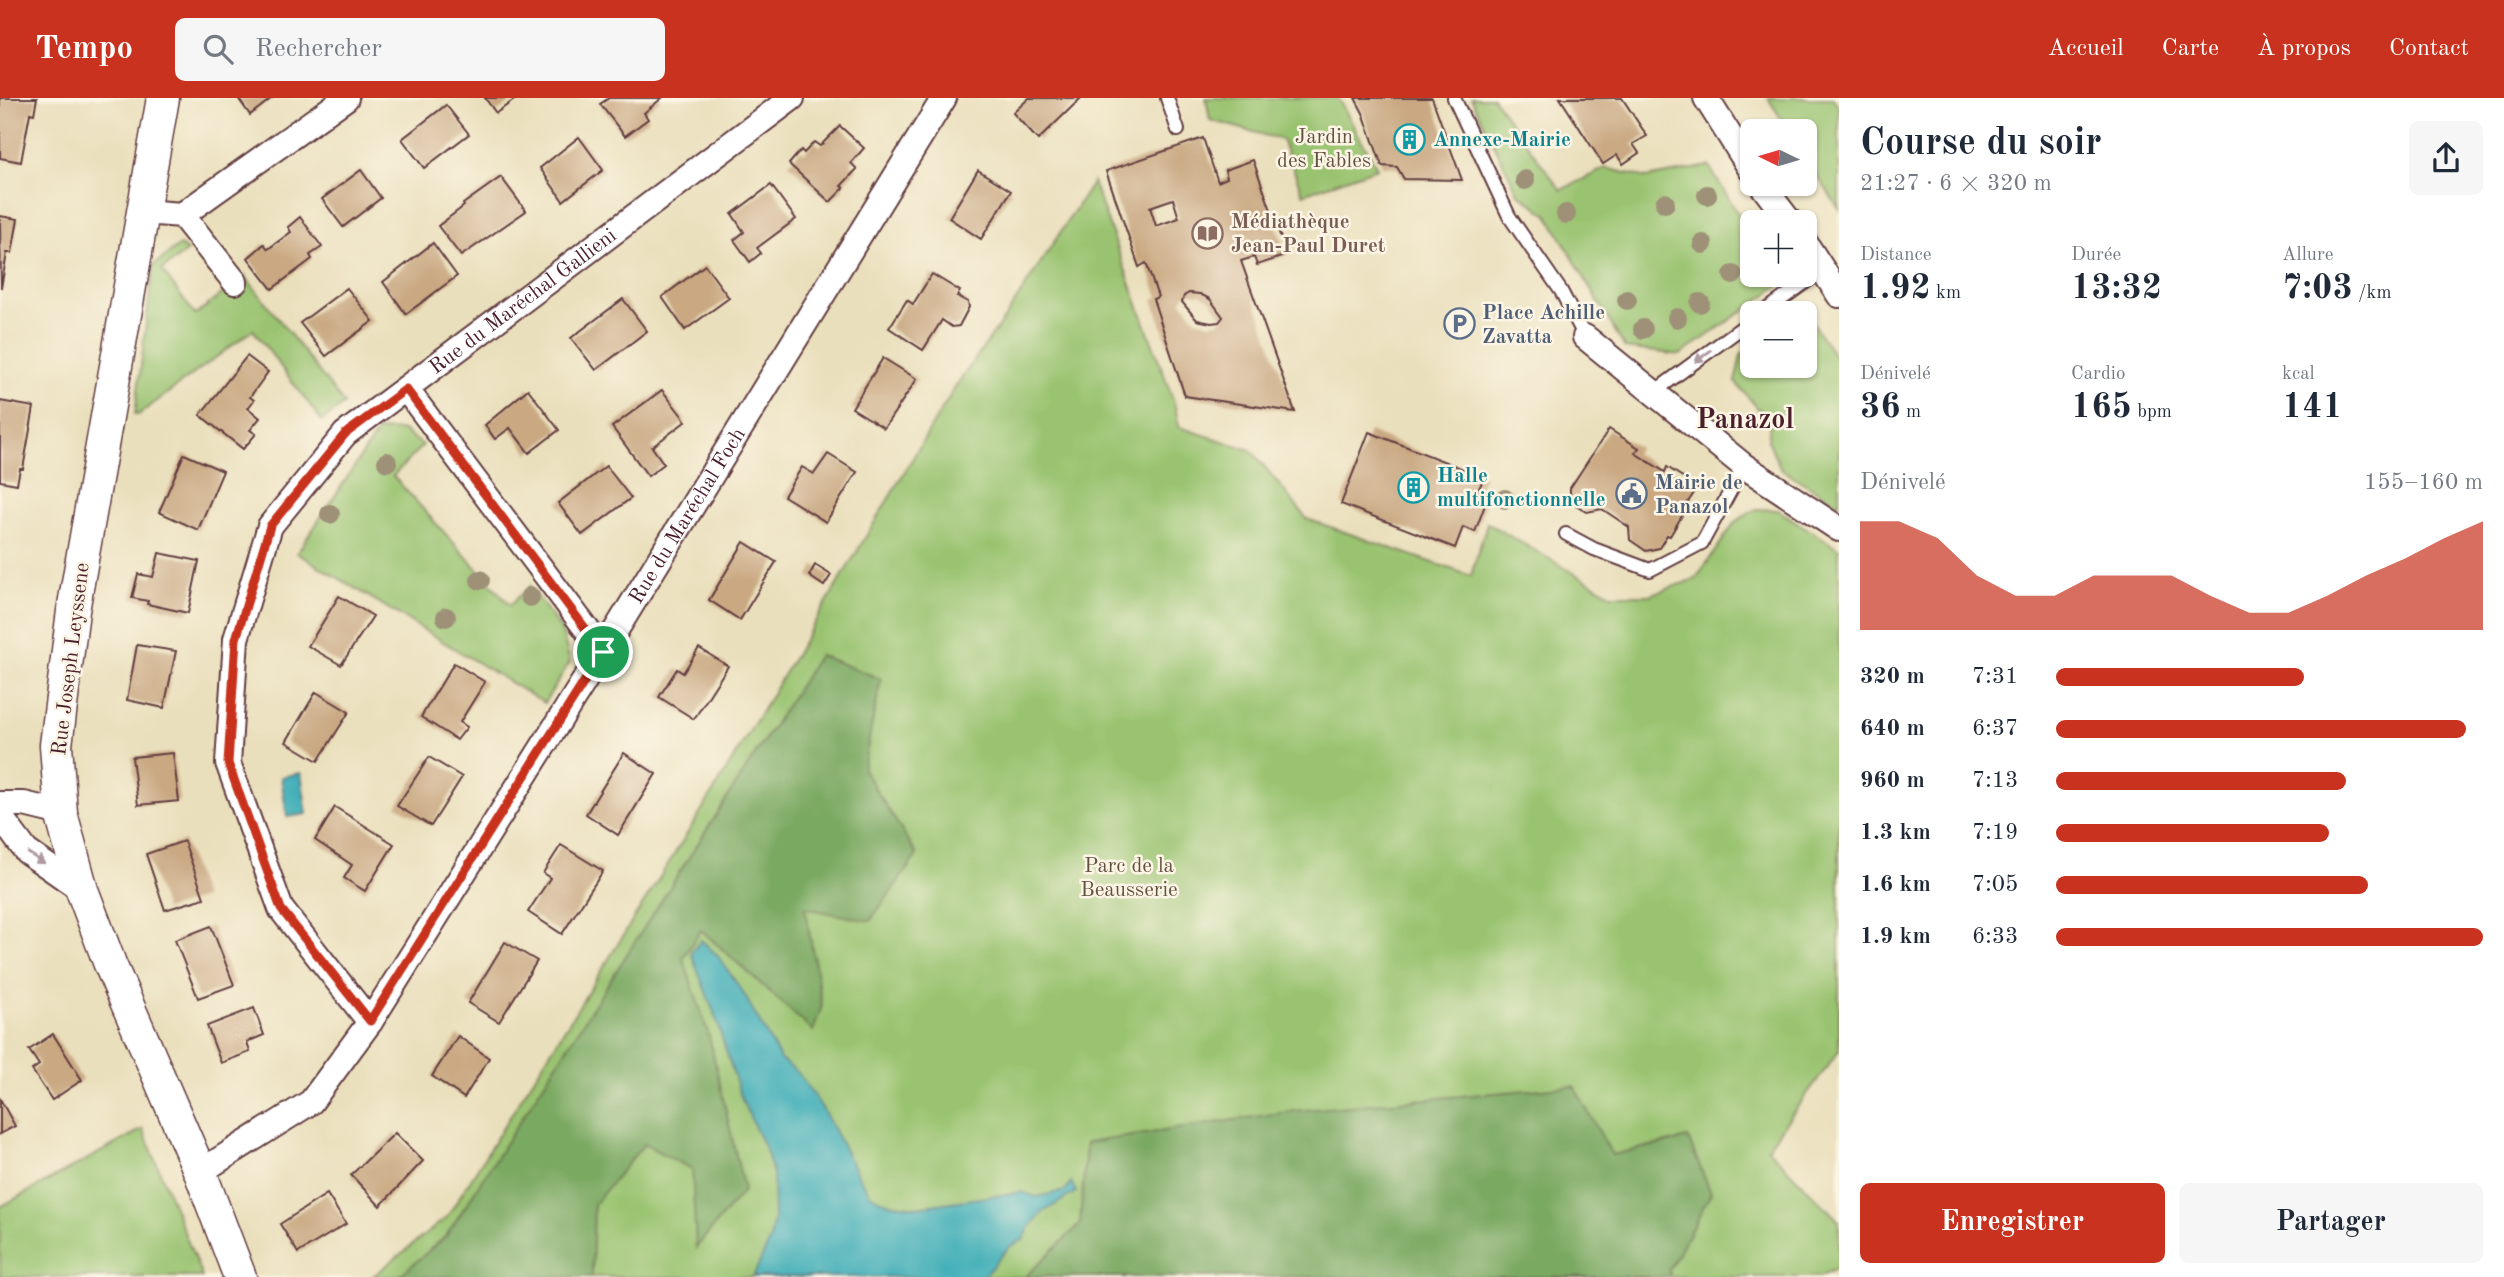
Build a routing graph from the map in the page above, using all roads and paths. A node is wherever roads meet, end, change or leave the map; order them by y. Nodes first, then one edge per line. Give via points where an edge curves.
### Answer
1 (163, 98) edge
2 (346, 98) edge
3 (792, 98) edge
4 (944, 98) edge
5 (1167, 98) edge
6 (1454, 98) edge
7 (1706, 98) edge
8 (1178, 130) dead end
9 (1740, 152) edge
10 (1770, 196) edge
11 (1781, 210) edge
12 (143, 212) junction
13 (182, 215) junction
14 (1817, 260) edge
15 (235, 282) dead end
16 (1834, 284) edge
17 (1792, 301) edge
18 (1740, 329) edge
19 (1585, 337) joint
20 (406, 389) junction
21 (1654, 392) junction
22 (1744, 466) junction
23 (1839, 529) edge
24 (1566, 534) dead end
25 (603, 652) junction
26 (0, 804) edge
27 (61, 813) junction
28 (0, 816) edge
29 (82, 890) junction
30 (370, 1021) junction
31 (200, 1172) junction
32 (240, 1277) edge

1 - 12 street, Rue Joseph Leyssene
2 - 13 street
3 - 20 street, Rue du Maréchal Gallieni
4 - 25 street, Rue du Maréchal Foch
5 - 8 lane
6 - 19 lane via 1509,216 1561,291
7 - 9 street
10 - 11 street
12 - 13 street
12 - 27 street, Rue Joseph Leyssene via 73,611 56,745
13 - 15 street
14 - 16 street
16 - 17 lane
18 -> 21 lane
19 - 21 street
20 - 25 street
20 - 30 street, Rue du Maréchal Gallieni via 345,434 270,526 236,639 228,763 281,909
21 - 22 street
22 - 23 street
22 - 24 lane via 1702,543 1650,570
25 - 30 street, Rue du Maréchal Foch
26 - 27 street
27 - 29 street, Rue Joseph Leyssene
28 -> 29 street via 26,852
29 - 31 street, Rue Joseph Leyssene
30 - 31 street, Rue du Maréchal Foch via 311,1102
31 - 32 street, Rue Joseph Leyssene

